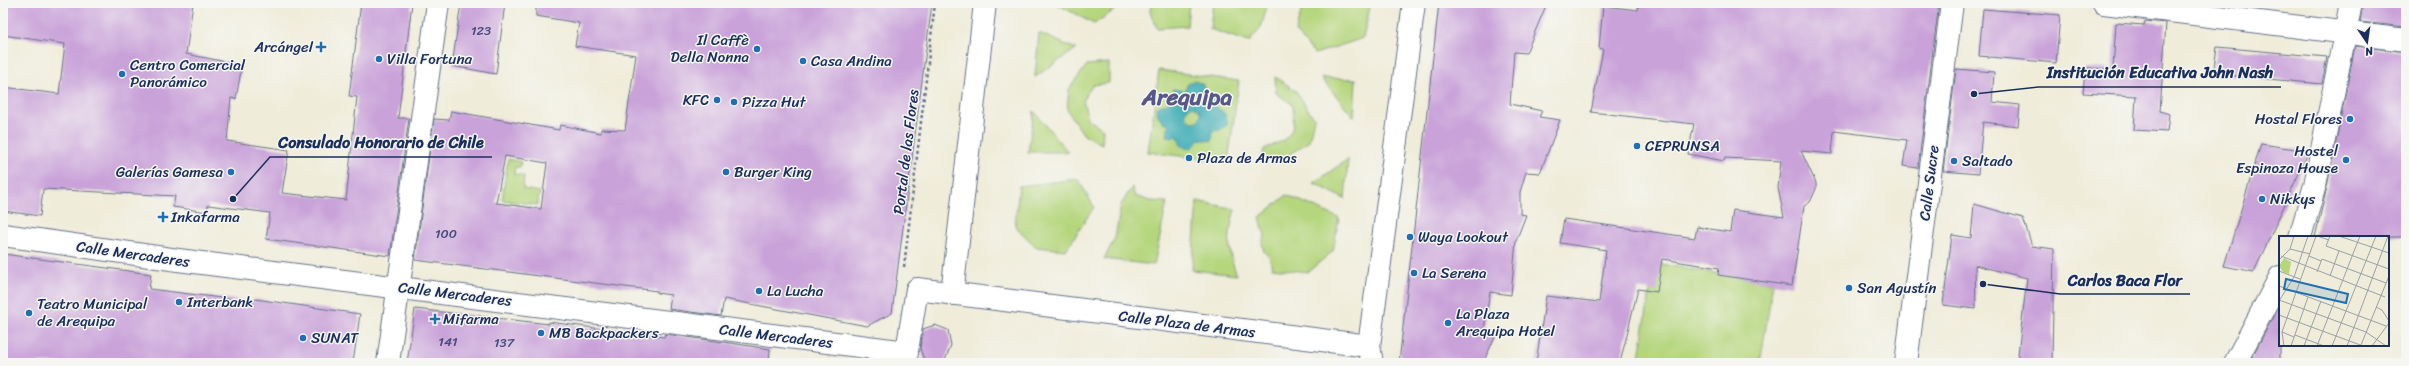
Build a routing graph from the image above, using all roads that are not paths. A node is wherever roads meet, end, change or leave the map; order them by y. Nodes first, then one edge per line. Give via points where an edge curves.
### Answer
1 (438, 3) edge
2 (985, 3) edge
3 (1414, 3) edge
4 (1952, 3) edge
5 (2104, 3) edge
6 (2351, 3) edge
7 (2344, 32) junction
8 (2406, 40) edge
9 (3, 235) edge
10 (2300, 236) edge
11 (2279, 279) edge
12 (398, 287) junction
13 (952, 294) junction
14 (1370, 355) edge
15 (906, 358) edge
16 (388, 363) edge
17 (1906, 363) edge
18 (2235, 363) edge

1 - 12 street
2 - 13 street
3 - 14 street, Calle Plaza de Armas
4 - 17 street, Calle Sucre
5 - 7 street
6 - 7 street
7 - 8 street
7 - 10 street via 2316,185
9 - 12 street, Calle Mercaderes
11 - 18 street
12 - 15 street, Calle Mercaderes
12 - 16 street
13 - 14 street, Calle Plaza de Armas
13 - 15 street, Calle Plaza de Armas via 917,289

